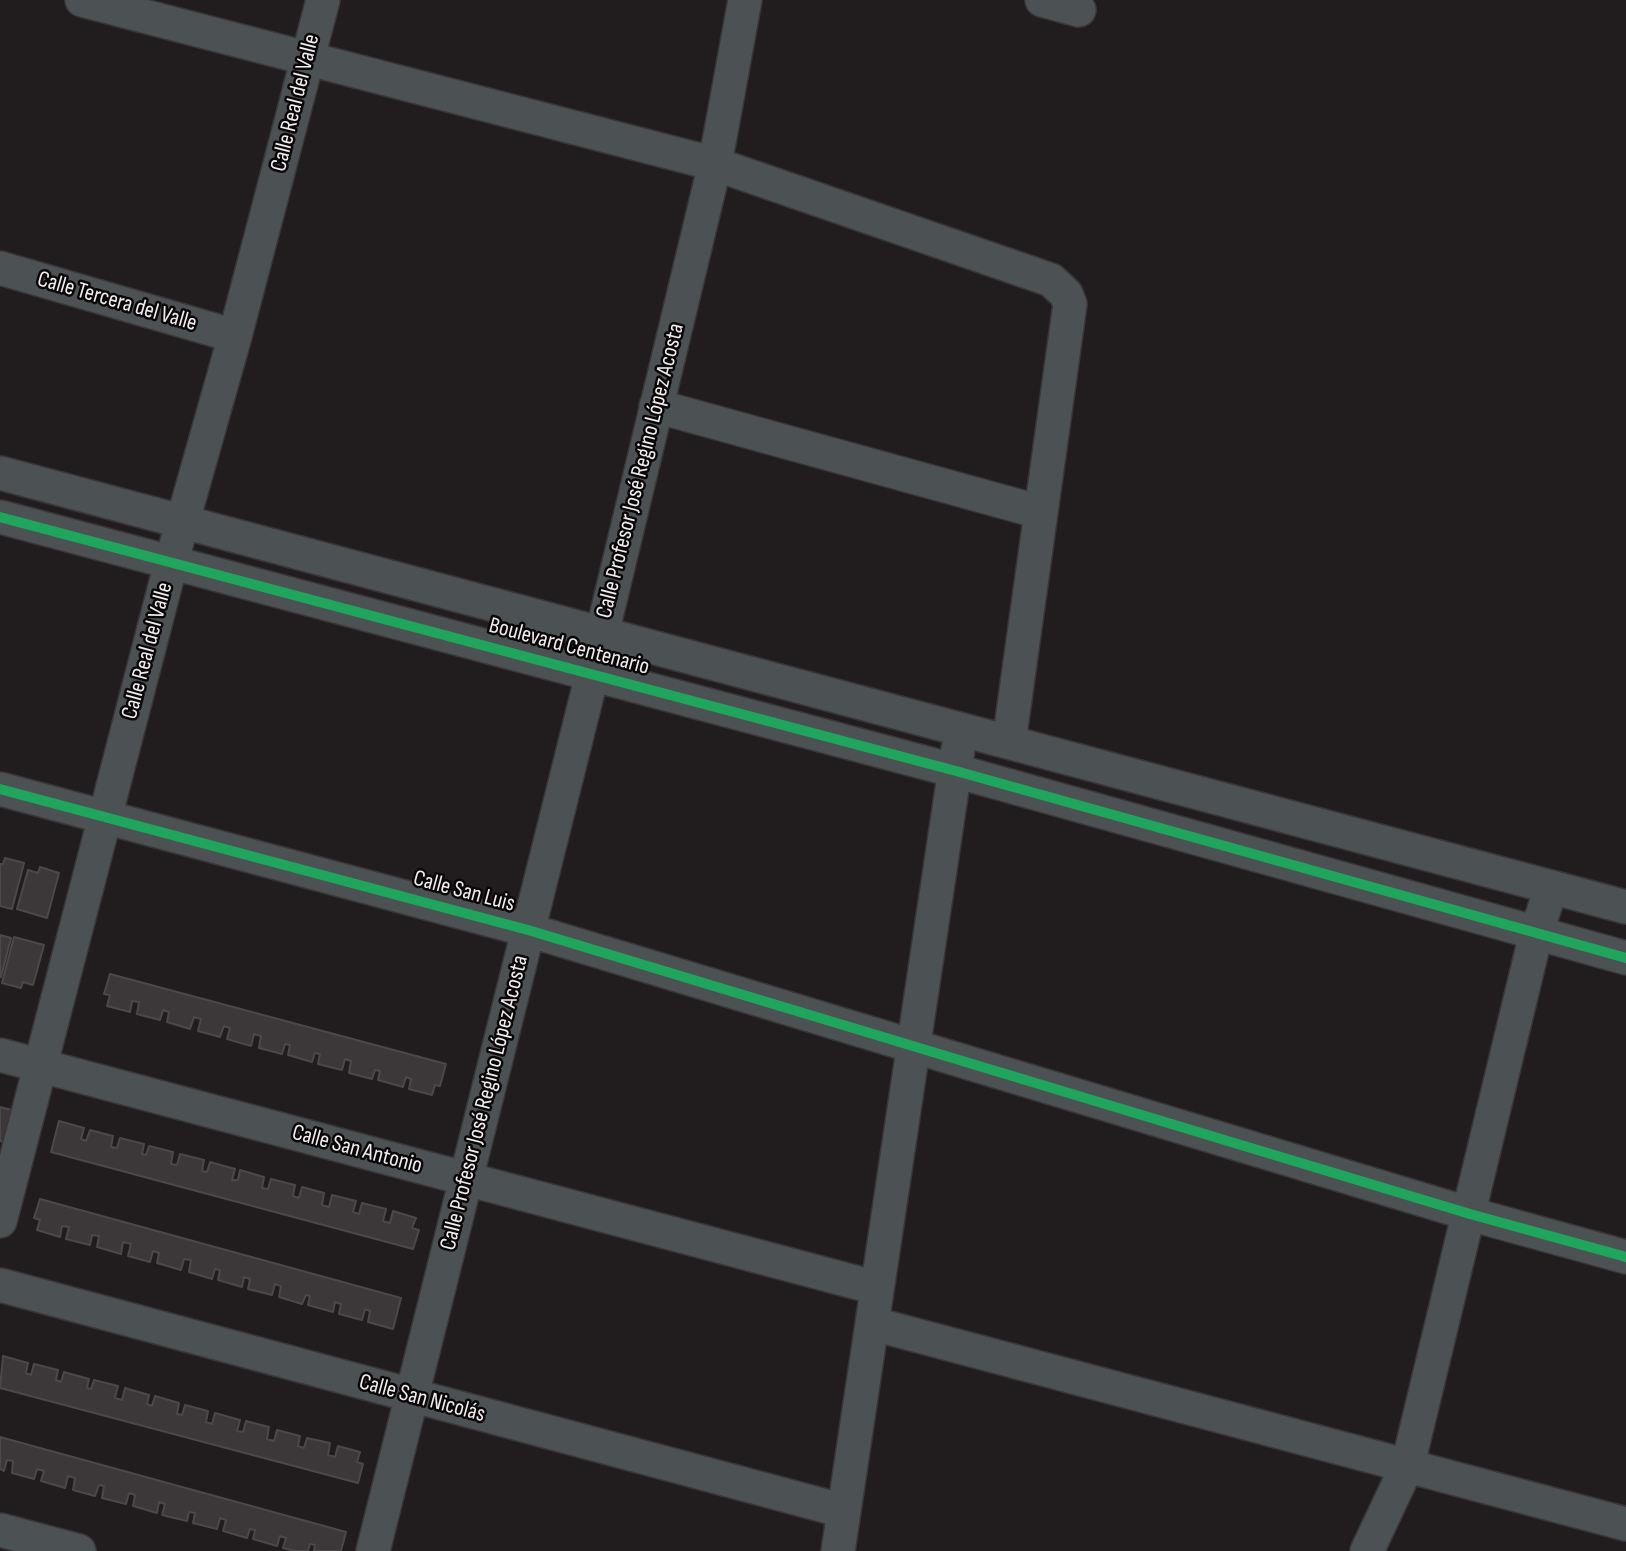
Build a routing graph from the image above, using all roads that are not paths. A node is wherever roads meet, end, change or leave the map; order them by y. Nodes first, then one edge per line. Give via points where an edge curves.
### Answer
1 (82, 0) edge
2 (323, 0) edge
3 (745, 0) edge
4 (1042, 0) edge
5 (1079, 10) dead end
6 (307, 61) junction
7 (715, 164) junction
8 (0, 268) edge
9 (235, 336) junction
10 (656, 406) junction
11 (0, 473) edge
12 (1040, 512) junction
13 (0, 517) edge
14 (183, 523) junction
15 (171, 563) junction
16 (602, 634) junction
17 (592, 675) junction
18 (959, 729) junction
19 (1009, 743) junction
20 (956, 771) junction
21 (0, 789) edge
22 (105, 818) junction
23 (1551, 888) junction
24 (1626, 907) edge
25 (527, 930) junction
26 (1536, 934) junction
27 (1626, 958) edge
28 (915, 1045) junction
29 (0, 1055) edge
30 (42, 1066) junction
31 (466, 1179) junction
32 (1470, 1214) junction
33 (0, 1221) edge
34 (1626, 1257) edge
35 (0, 1285) edge
36 (877, 1288) junction
37 (874, 1324) junction
38 (412, 1397) junction
39 (1408, 1464) junction
40 (844, 1511) junction
41 (1626, 1524) edge
42 (0, 1530) edge
43 (79, 1551) edge
44 (373, 1551) edge
45 (838, 1551) edge
46 (1367, 1551) edge

1 - 6 street
2 - 6 street, Calle Real del Valle
3 - 7 street, Calle Profesor José Regino López Acosta
4 - 5 street
6 - 7 street
6 - 9 street, Calle Real del Valle
7 - 10 street, Calle Profesor José Regino López Acosta
7 - 12 street via 1059,286 1070,304
8 - 9 street, Calle Tercera del Valle
9 - 14 street, Calle Real del Valle
10 - 12 street
10 - 16 street, Calle Profesor José Regino López Acosta
11 - 14 street, Boulevard Centenario
12 - 19 street
13 - 15 street, Boulevard Centenario
14 - 15 street, Calle Real del Valle
14 - 16 street, Boulevard Centenario
15 - 17 street, Boulevard Centenario
15 - 22 street, Calle Real del Valle
16 - 17 street, Calle Profesor José Regino López Acosta
16 - 18 street, Boulevard Centenario
17 - 20 street, Boulevard Centenario
17 - 25 street, Calle Profesor José Regino López Acosta
18 - 19 street, Boulevard Centenario
18 - 20 street
19 - 23 street, Boulevard Centenario
20 - 26 street, Boulevard Centenario
20 - 28 street
21 - 22 street, Calle San Luis
22 - 25 street, Calle San Luis
22 - 30 street, Calle Real del Valle
23 - 24 street, Boulevard Centenario
23 - 26 street
25 - 28 street, Calle San Luis
25 - 31 street, Calle Profesor José Regino López Acosta
26 - 27 street, Boulevard Centenario
26 - 32 street
28 - 32 street, Calle San Luis
28 - 36 street
29 - 30 street, Calle San Antonio
30 - 31 street, Calle San Antonio
30 - 33 street, Calle Real del Valle
31 - 36 street, Calle San Antonio
31 - 38 street, Calle Profesor José Regino López Acosta
32 - 34 street, Calle San Luis
32 - 39 street
35 - 38 street, Calle San Nicolás
36 - 37 street
37 - 39 street
37 - 40 street
38 - 40 street, Calle San Nicolás
38 - 44 street, Calle Profesor José Regino López Acosta
39 - 41 street
39 - 46 street
40 - 45 street
42 - 43 street

